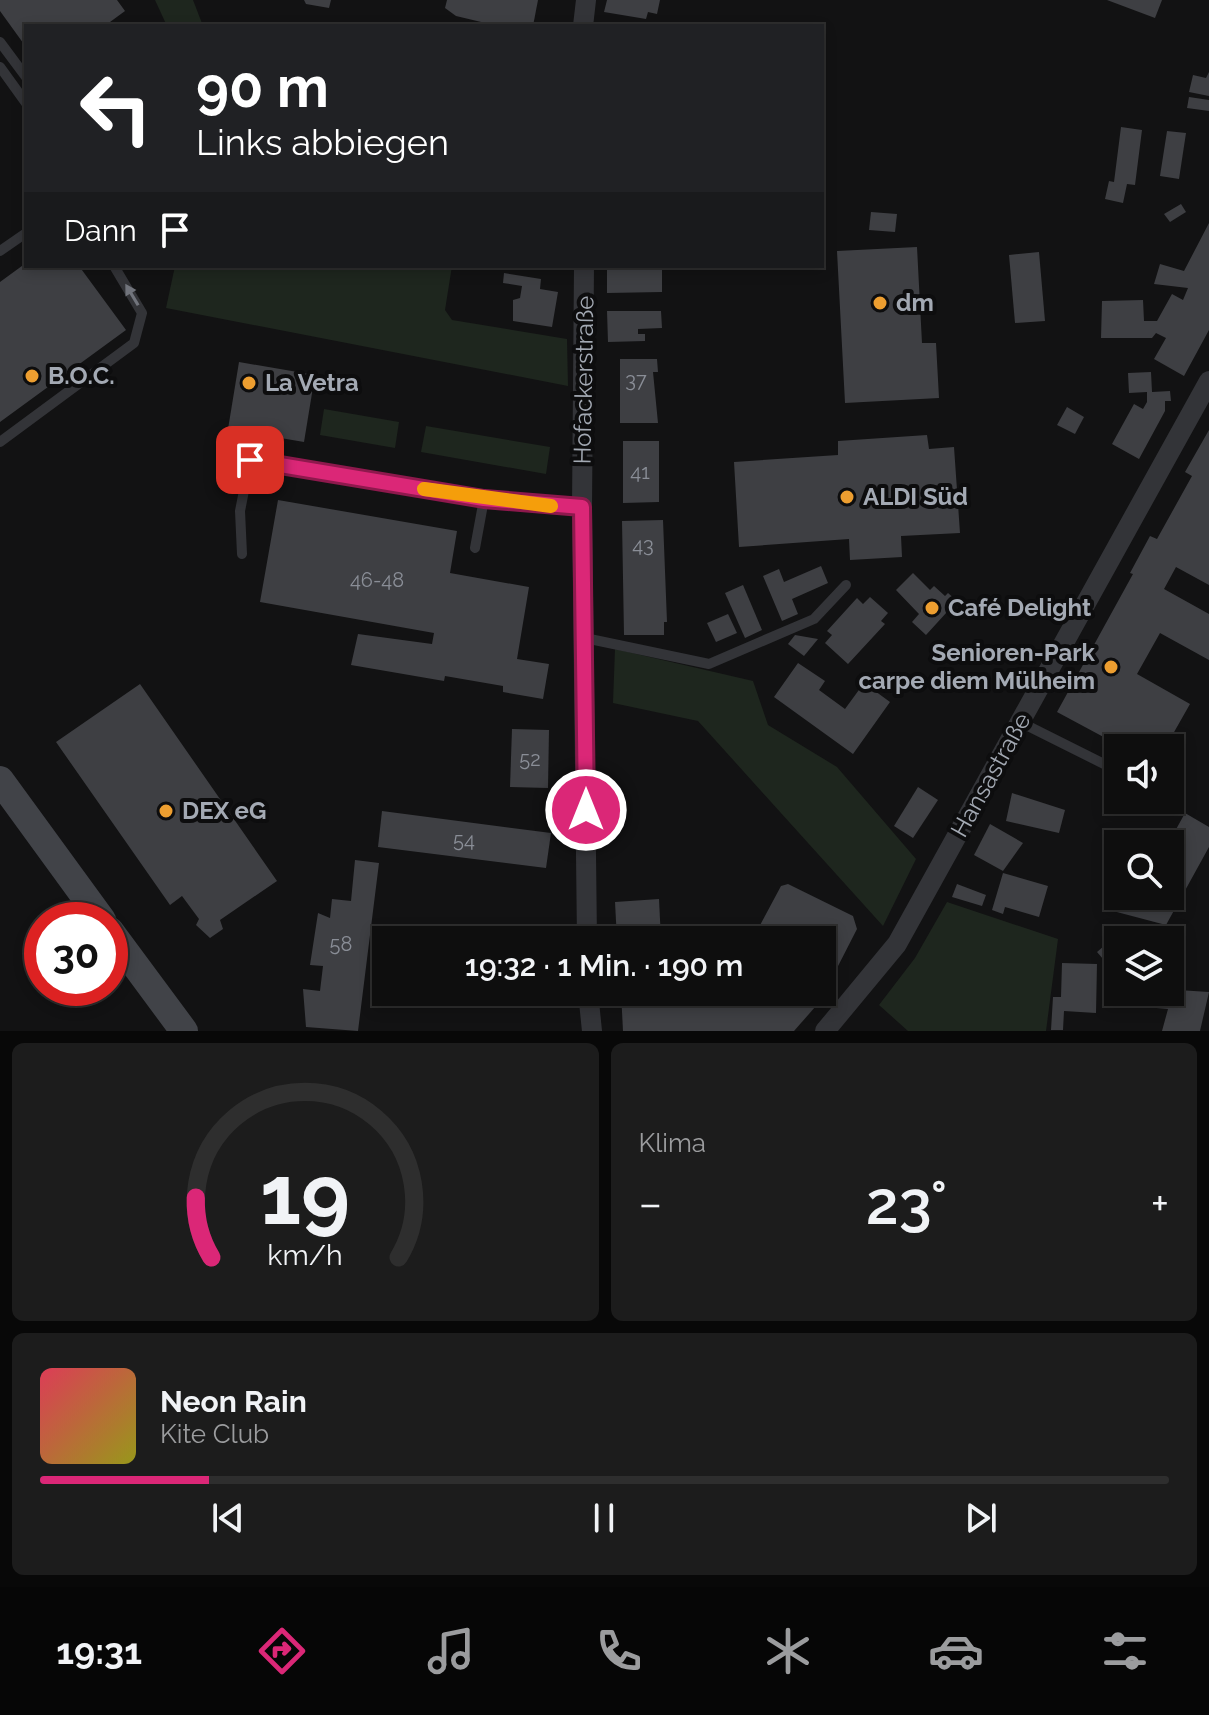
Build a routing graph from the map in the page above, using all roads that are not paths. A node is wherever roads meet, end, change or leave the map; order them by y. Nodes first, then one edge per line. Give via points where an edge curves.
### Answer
1 (586, 0) edge
2 (583, 24) edge
3 (0, 42) edge
4 (0, 67) edge
5 (24, 74) edge
6 (24, 100) edge
7 (24, 234) edge
8 (0, 251) edge
9 (115, 268) edge
10 (584, 268) edge
11 (1209, 381) edge
12 (0, 442) edge
13 (484, 499) junction
14 (582, 507) junction
15 (475, 548) dead end
16 (242, 554) dead end
17 (846, 585) dead end
18 (585, 638) junction
19 (1020, 722) junction
20 (1104, 764) edge
21 (0, 780) edge
22 (89, 902) edge
23 (587, 926) edge
24 (128, 955) edge
25 (589, 1006) edge
26 (184, 1031) edge
27 (592, 1031) edge
28 (825, 1031) edge

1 - 2 street
3 - 5 lane
4 - 6 lane
7 - 8 lane
12 -> 9 lane via 134,343 142,313
10 - 14 street, Hofackerstraße
11 - 19 street, Hansastraße
13 - 14 lane
13 - 15 lane
13 - 16 lane via 250,460 240,511
14 - 18 street, Hofackerstraße
17 - 18 lane via 814,619 709,664
18 - 23 street, Hofackerstraße
19 - 20 lane
19 - 28 street, Hansastraße via 897,944
21 - 22 main road
24 - 26 main road
25 - 27 street

